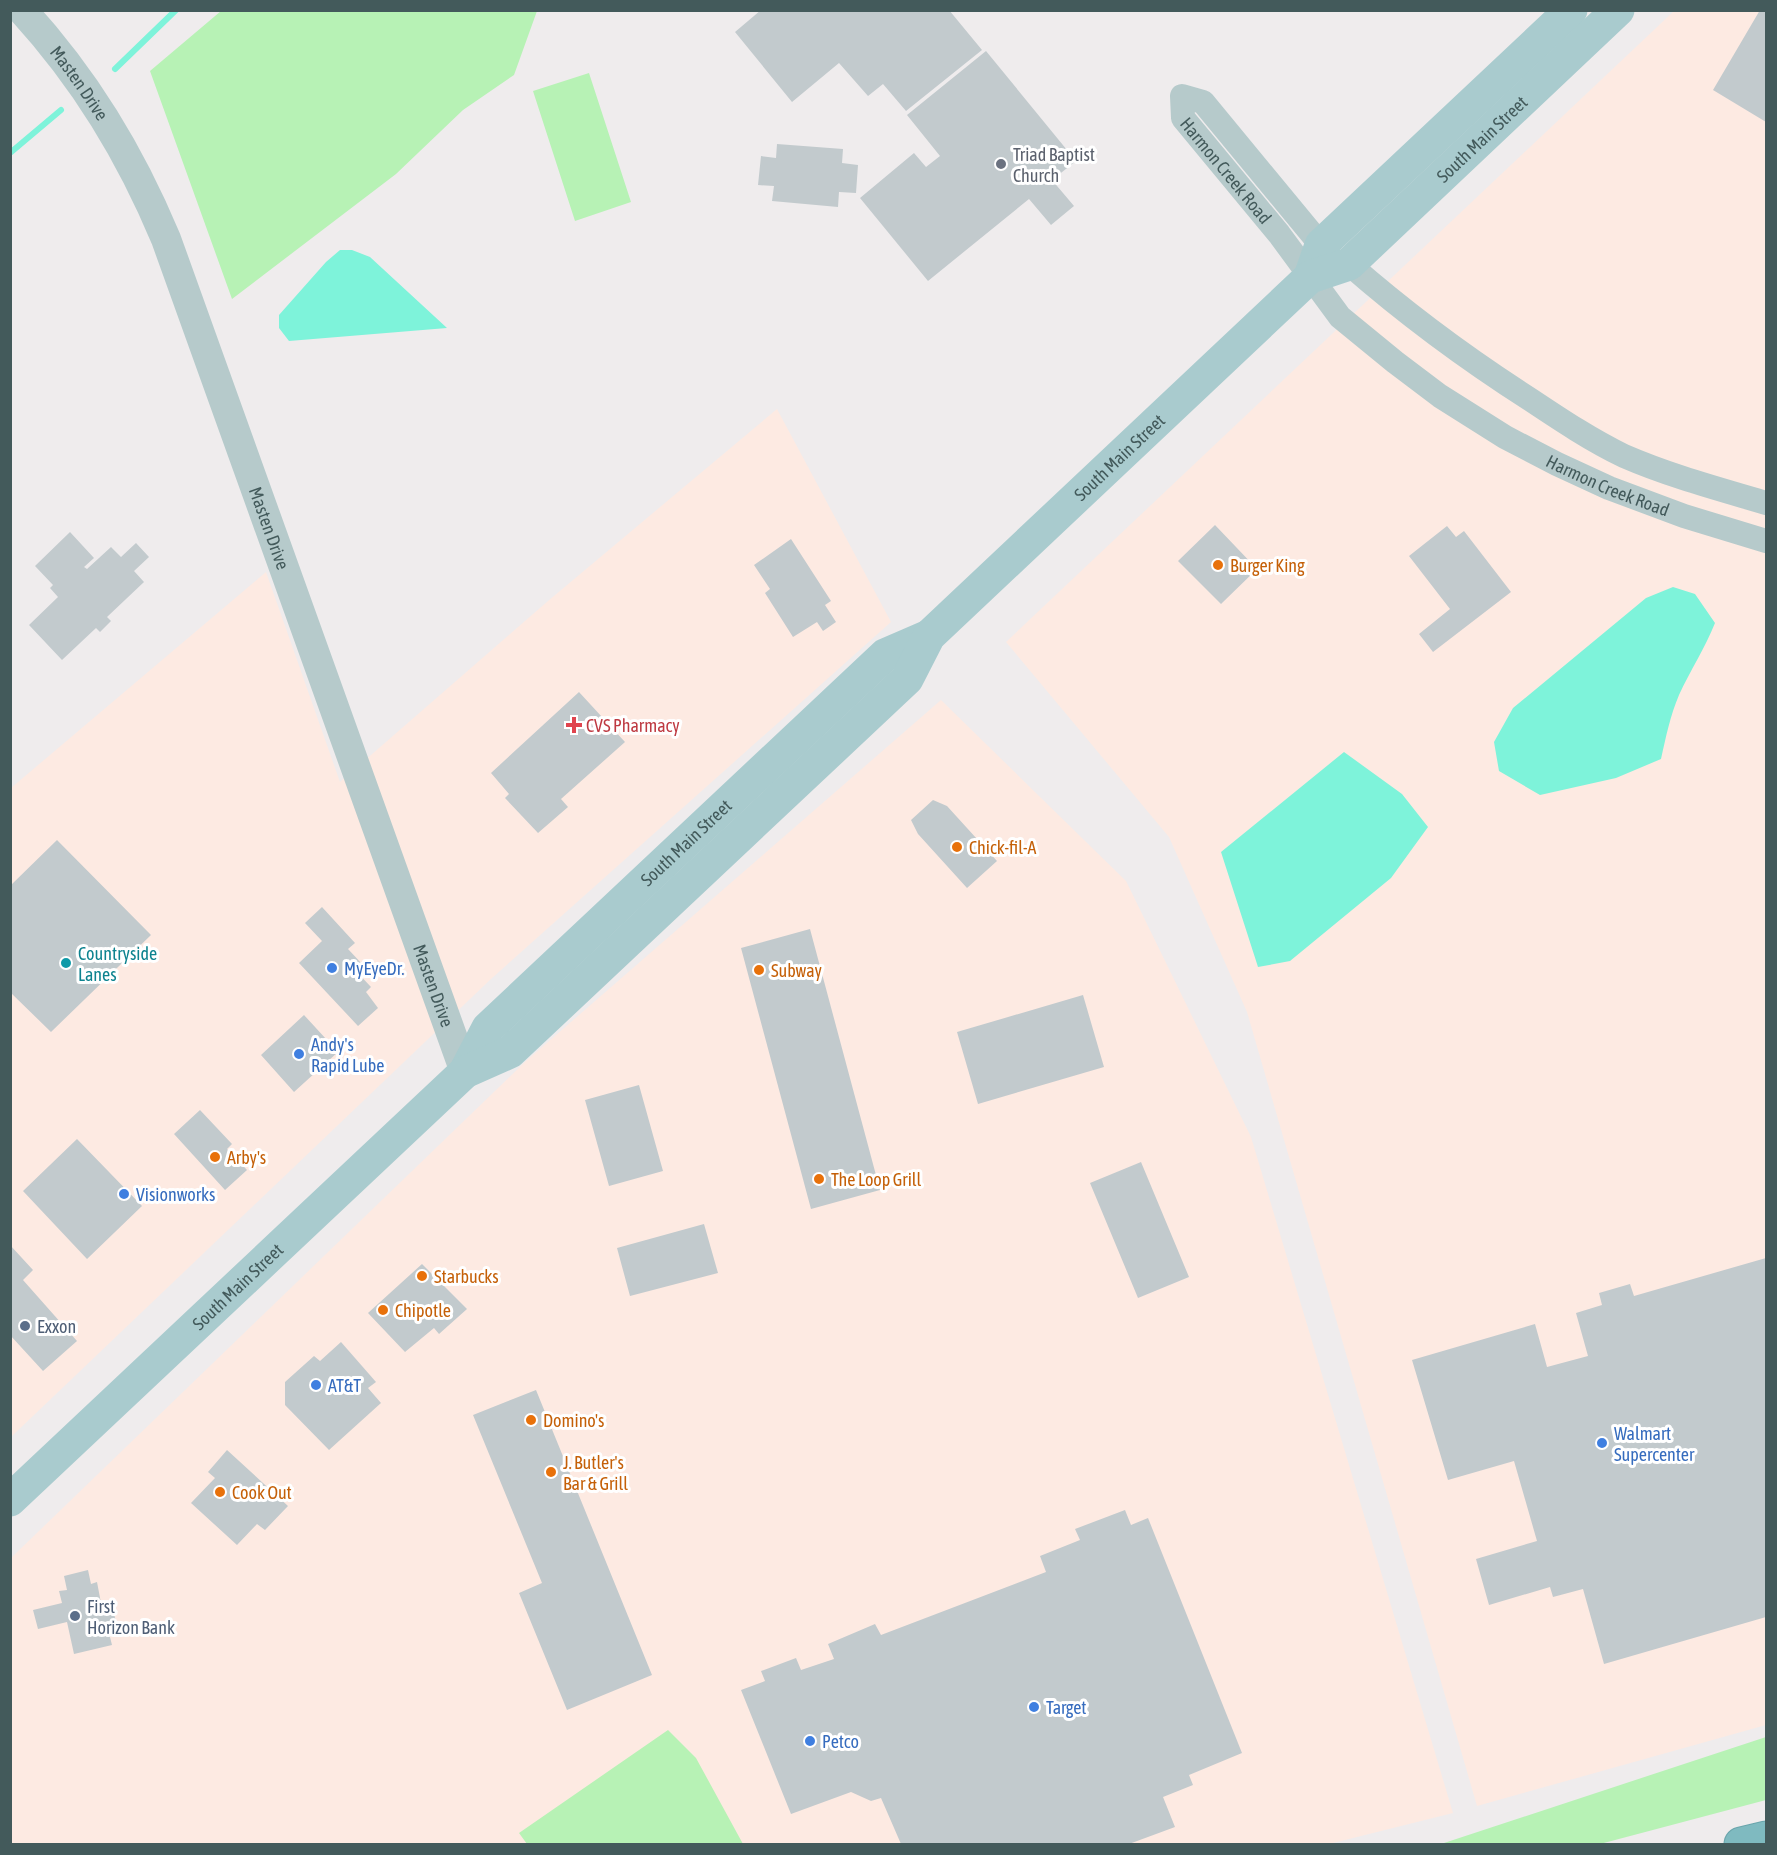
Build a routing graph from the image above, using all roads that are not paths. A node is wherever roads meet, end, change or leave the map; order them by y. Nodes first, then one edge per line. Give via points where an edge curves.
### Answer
1 (22, 10) edge
2 (1571, 10) edge
3 (1618, 10) edge
4 (1321, 245) junction
5 (1349, 264) junction
6 (1310, 277) junction
7 (1767, 503) edge
8 (1767, 541) edge
9 (465, 1072) junction
10 (10, 1500) edge
11 (1767, 1838) edge
12 (1741, 1845) edge

1 - 9 street, Masten Drive via 86,88 150,200
2 - 4 main road, South Main Street
3 - 5 main road, South Main Street
4 - 5 street, Harmon Creek Road
4 - 6 main road, South Main Street
4 - 6 street, Harmon Creek Road via 1203,102 1182,96 1183,118
5 - 6 main road, South Main Street
5 - 7 street, Harmon Creek Road via 1423,326 1592,439 1660,470
6 - 8 street, Harmon Creek Road via 1340,317 1364,337 1440,396 1505,437 1641,501
6 - 9 main road, South Main Street via 929,636 907,679 510,1052
9 - 10 main road, South Main Street
11 - 12 highway

